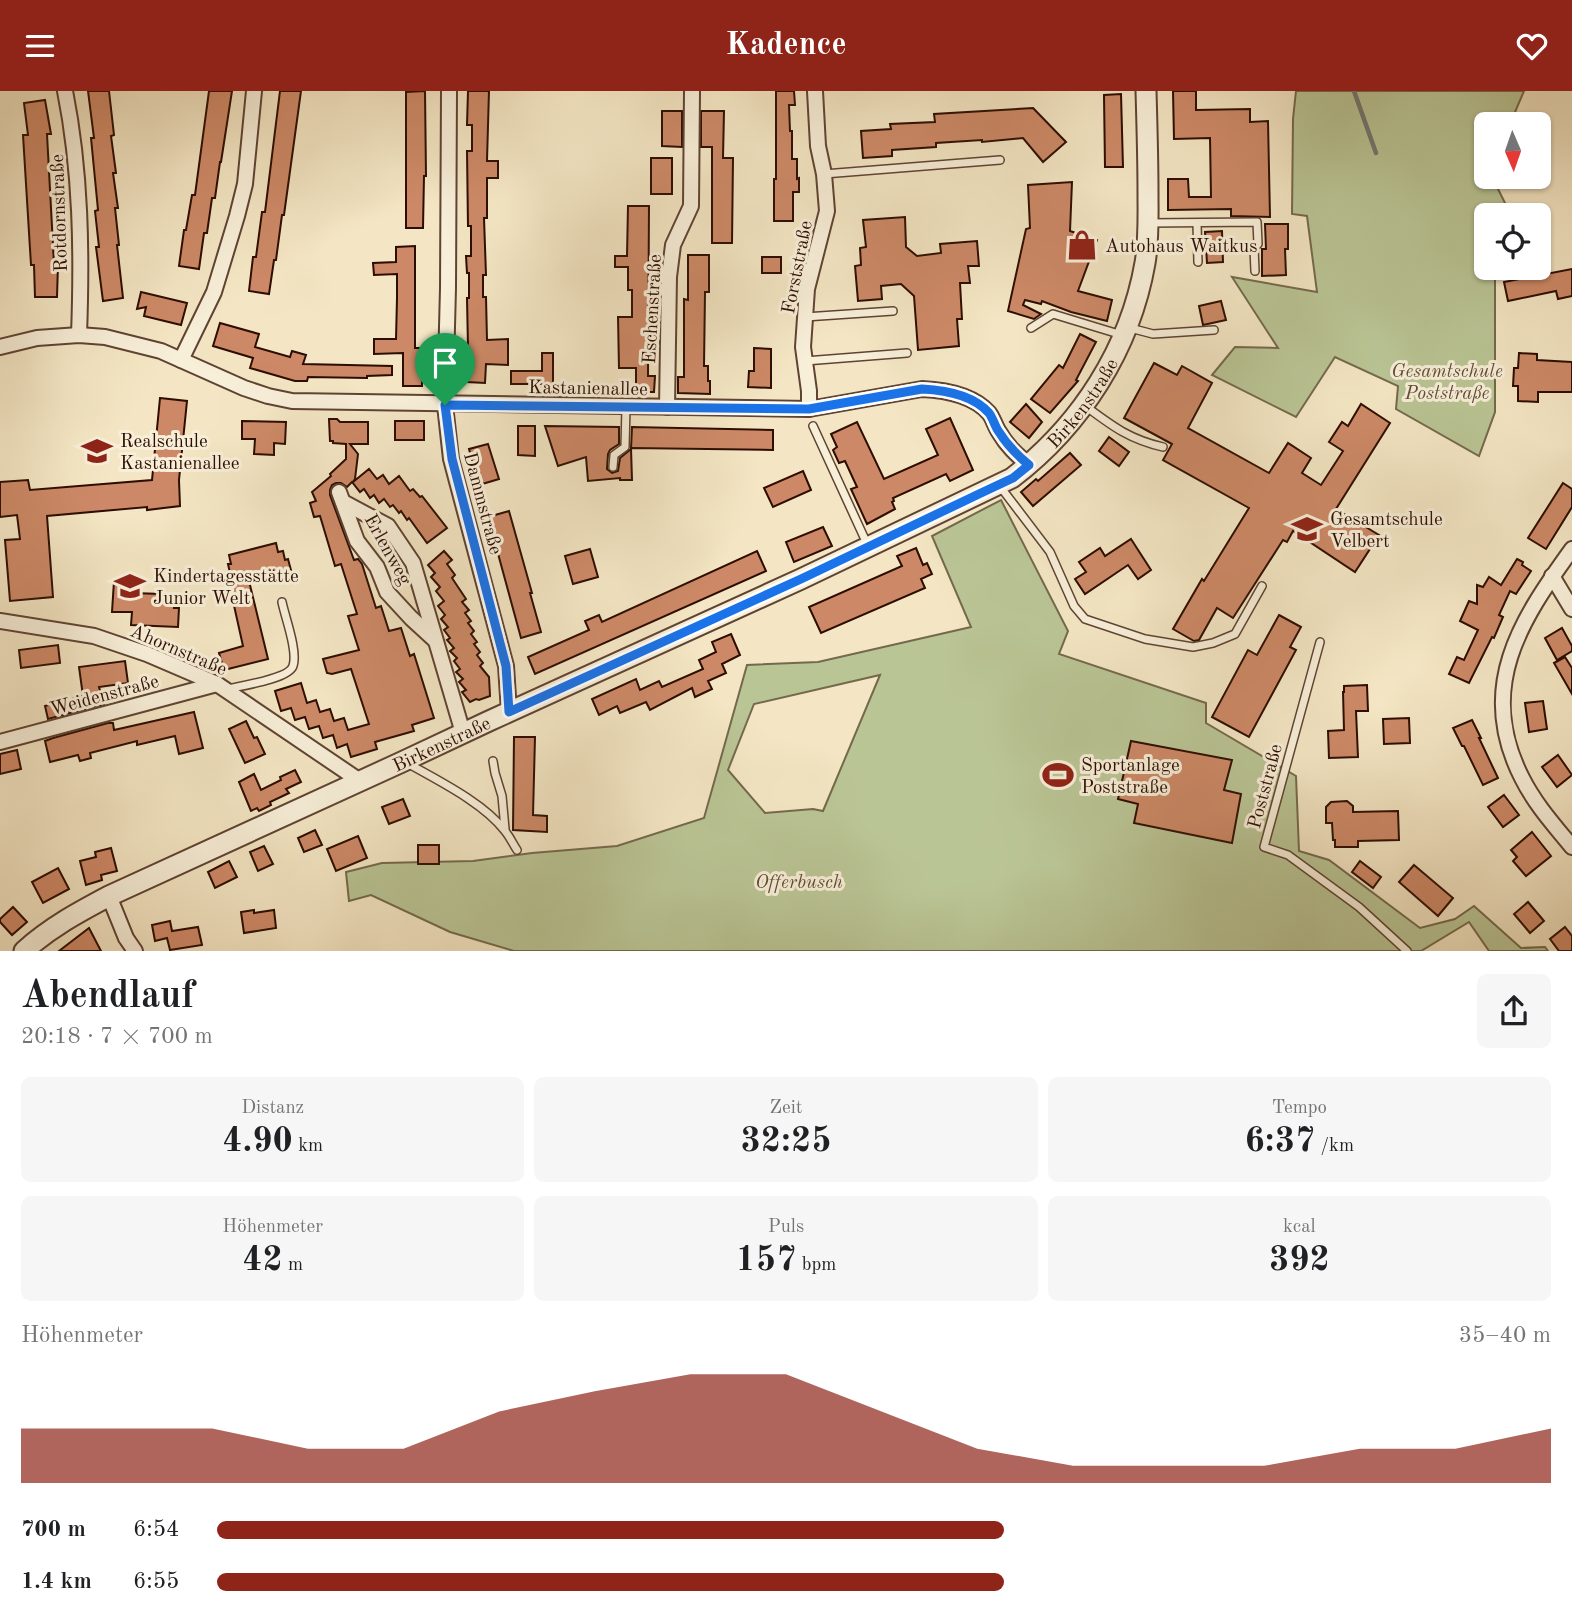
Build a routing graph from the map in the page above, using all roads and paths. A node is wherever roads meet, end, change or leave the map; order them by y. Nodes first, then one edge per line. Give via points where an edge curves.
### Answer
1 (65, 91) edge
2 (254, 91) edge
3 (449, 91) edge
4 (692, 91) edge
5 (815, 91) edge
6 (1146, 91) edge
7 (1000, 160) dead end
8 (824, 174) junction
9 (1148, 223) junction
10 (1197, 223) junction
11 (1198, 262) dead end
12 (1255, 271) dead end
13 (892, 311) dead end
14 (805, 317) junction
15 (1031, 328) dead end
16 (1214, 330) dead end
17 (1124, 331) junction
18 (79, 335) junction
19 (0, 347) edge
20 (907, 353) dead end
21 (181, 360) junction
22 (805, 361) junction
23 (1084, 404) junction
24 (445, 405) junction
25 (626, 407) junction
26 (667, 407) junction
27 (809, 409) junction
28 (813, 426) dead end
29 (1163, 447) dead end
30 (1029, 465) junction
31 (613, 467) dead end
32 (999, 485) junction
33 (869, 547) junction
34 (1572, 549) edge
35 (1552, 576) junction
36 (1262, 586) dead end
37 (282, 602) dead end
38 (1572, 609) edge
39 (0, 621) edge
40 (436, 641) junction
41 (1320, 642) dead end
42 (222, 687) junction
43 (509, 712) junction
44 (463, 733) junction
45 (0, 743) edge
46 (404, 761) junction
47 (494, 761) dead end
48 (360, 781) junction
49 (505, 830) junction
50 (1572, 847) edge
51 (517, 850) dead end
52 (109, 897) junction
53 (24, 951) edge
54 (135, 951) edge
55 (1407, 951) edge

1 - 18 street, Rotdornstraße via 78,179
2 - 21 street via 245,184 237,216 214,292
3 - 24 street, Dammstraße
4 - 26 street, Eschenstraße via 691,206 673,245 669,277
5 - 8 street, Forststraße
6 - 9 street, Birkenstraße
7 - 8 lane
8 - 14 street, Forststraße via 827,211 807,289
9 - 10 lane
9 - 17 street, Birkenstraße via 1145,262
10 - 11 lane
10 - 12 lane via 1256,222
13 - 14 lane
14 - 22 street, Forststraße
15 - 17 lane via 1053,314
16 - 17 lane
17 - 23 street, Birkenstraße via 1103,378
18 - 19 street, Kastanienallee
18 - 21 street, Kastanienallee via 105,337
20 - 22 lane
21 - 24 street, Kastanienallee via 244,388 292,401
22 - 27 street, Forststraße
23 - 29 lane via 1126,435
23 - 30 street, Birkenstraße
24 - 25 street, Kastanienallee
24 - 43 street, Dammstraße via 452,459 506,666
25 - 26 street, Kastanienallee
25 - 31 lane via 625,447 614,454
26 - 27 street, Kastanienallee
27 - 30 street, Kastanienallee via 922,389 956,394 989,413 999,433
28 - 33 lane
30 - 32 street, Birkenstraße
32 - 33 street, Birkenstraße
32 - 36 lane via 1050,552 1074,606 1085,619 1145,639 1193,647 1235,634
33 - 43 street, Birkenstraße
34 - 35 street
35 - 38 street
35 - 50 street via 1514,641 1503,714 1522,780
37 - 42 lane via 293,667 280,676
39 - 42 street, Ahornstraße via 94,636
40 - 40 street, Erlenweg via 413,563 388,526 341,497 357,541 377,567 387,592
40 - 44 street, Erlenweg
41 - 55 lane, Poststraße via 1264,847 1288,855 1359,907
42 - 45 street, Weidenstraße
42 - 48 street, Ahornstraße
43 - 44 street, Birkenstraße
44 - 46 street, Birkenstraße
46 - 48 street, Birkenstraße
46 - 49 lane via 461,794
47 - 49 lane
48 - 52 street, Birkenstraße
49 - 51 lane
52 - 53 street, Birkenstraße via 77,912
52 - 54 street

